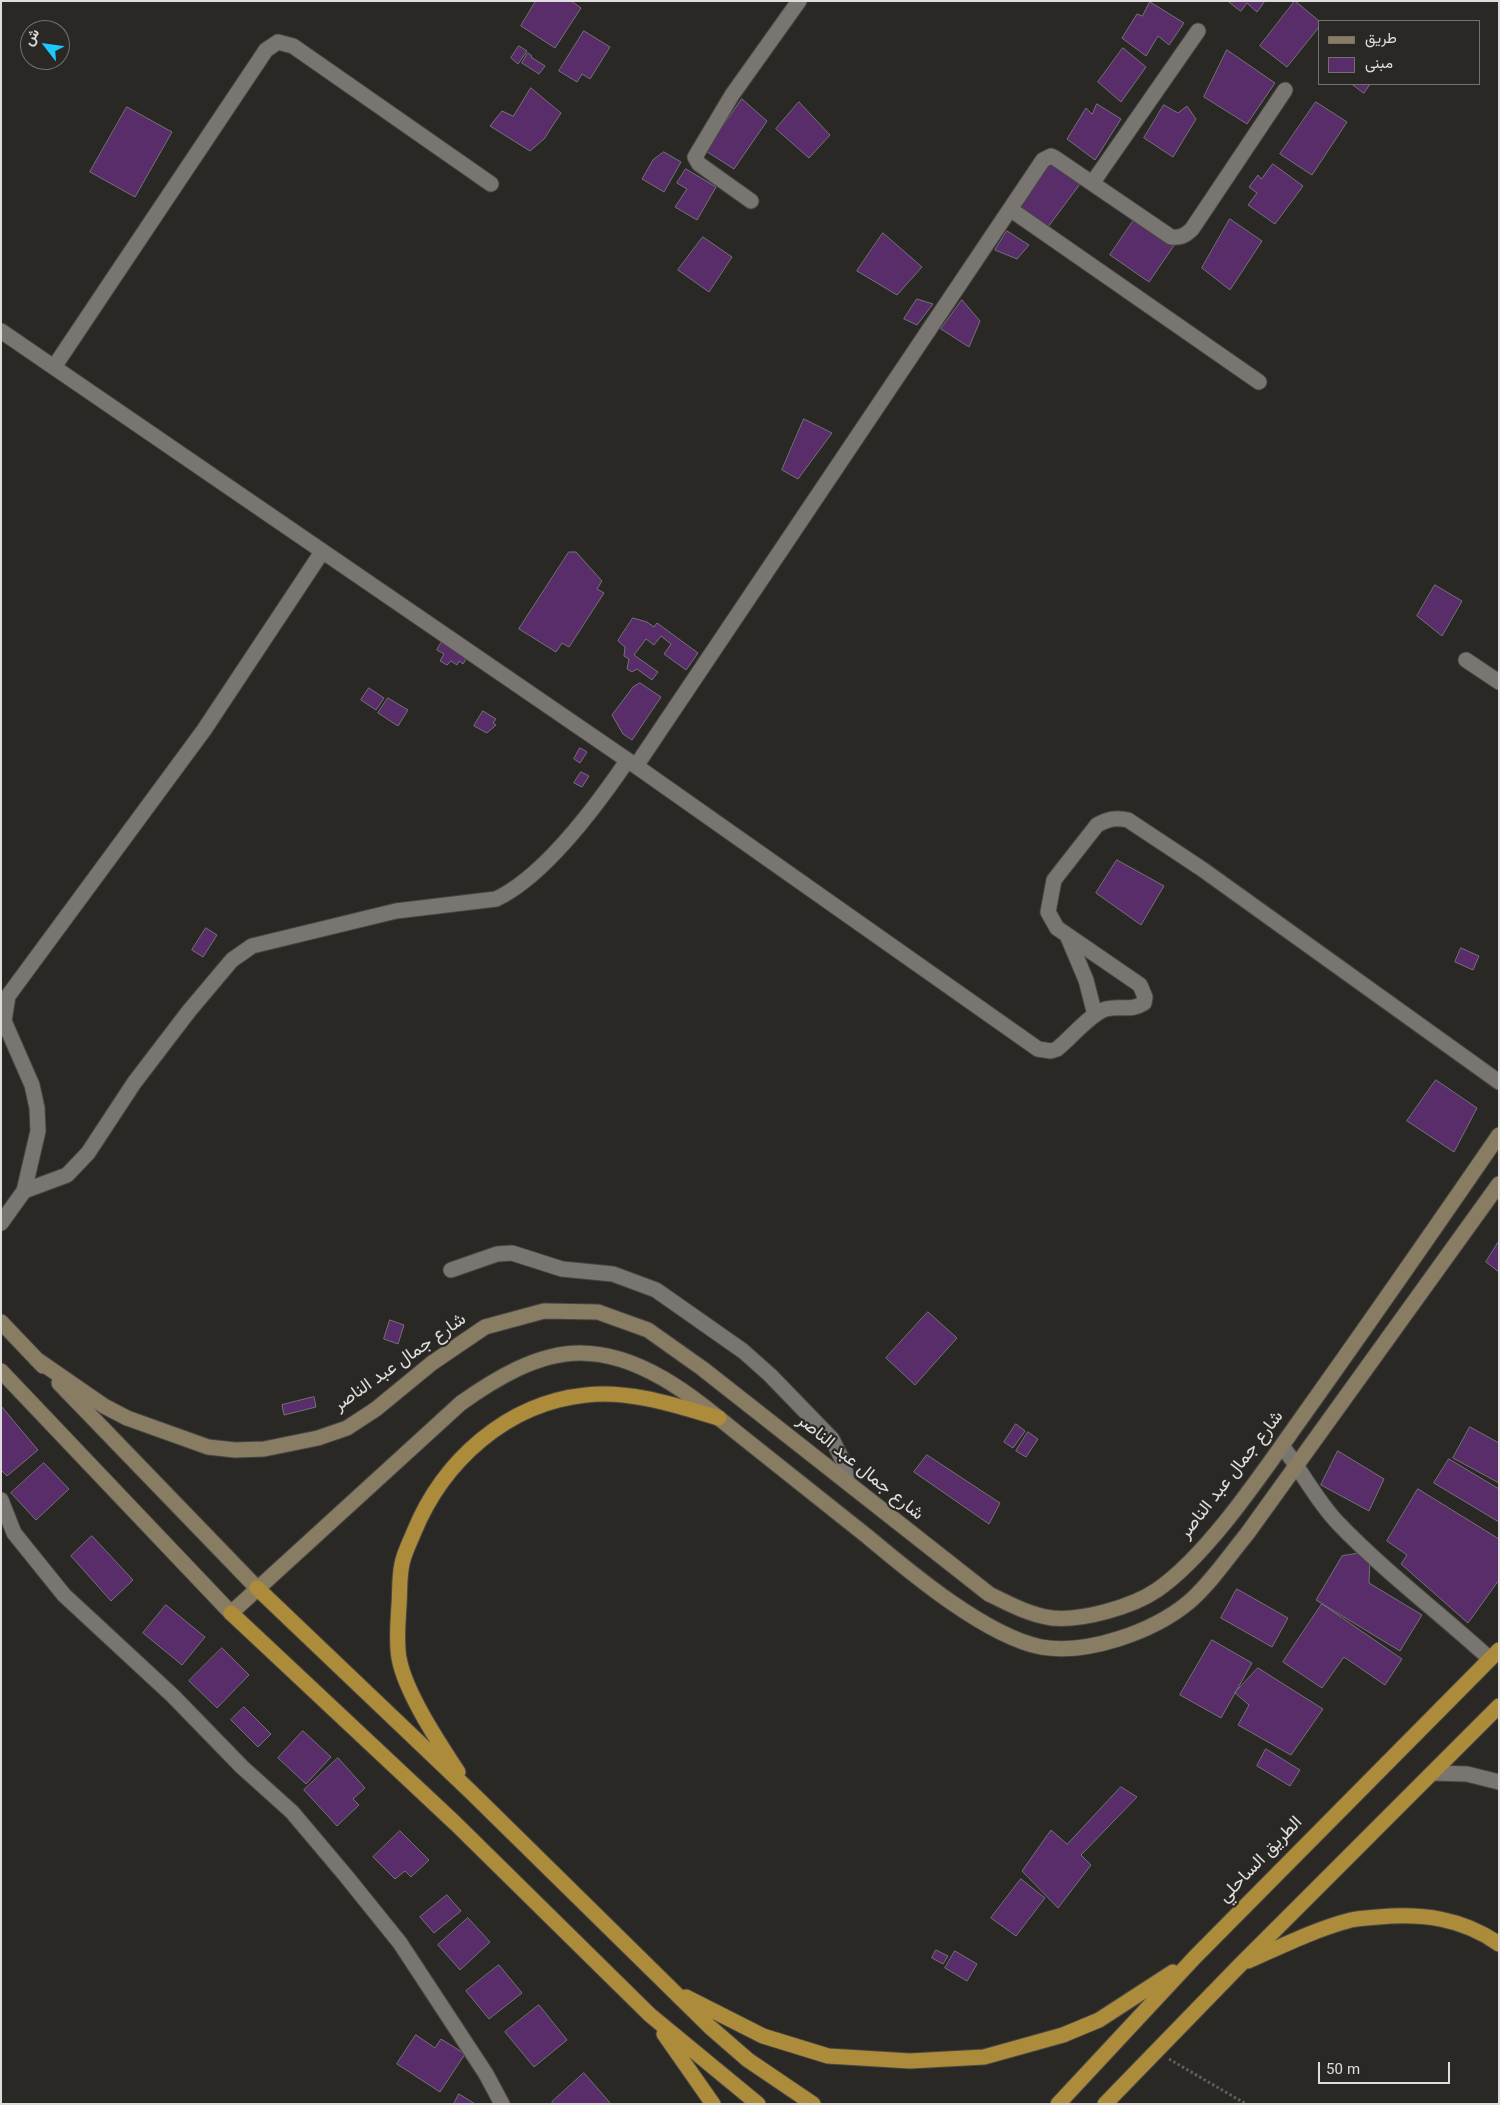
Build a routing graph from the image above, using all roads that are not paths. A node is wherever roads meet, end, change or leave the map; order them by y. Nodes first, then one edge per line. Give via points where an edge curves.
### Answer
1 (799, 1) edge
2 (1198, 31) dead end
3 (1285, 90) dead end
4 (1093, 182) junction
5 (492, 184) dead end
6 (750, 202) dead end
7 (1010, 209) junction
8 (1, 332) edge
9 (54, 367) junction
10 (1259, 382) dead end
11 (322, 552) junction
12 (1466, 660) dead end
13 (1499, 682) edge
14 (632, 764) junction
15 (1067, 935) junction
16 (1095, 1015) junction
17 (1499, 1082) edge
18 (1499, 1135) edge
19 (1499, 1184) edge
20 (24, 1191) junction
21 (1, 1223) edge
22 (452, 1270) dead end
23 (1, 1322) edge
24 (36, 1359) junction
25 (1, 1371) edge
26 (719, 1418) junction
27 (1282, 1446) junction
28 (1297, 1465) junction
29 (847, 1482) junction
30 (1, 1500) edge
31 (257, 1588) junction
32 (231, 1613) junction
33 (1494, 1654) edge
34 (1499, 1706) edge
35 (1433, 1773) junction
36 (1499, 1782) edge
37 (471, 1792) junction
38 (1499, 1944) edge
39 (1195, 1957) junction
40 (1240, 1965) junction
41 (670, 1990) junction
42 (650, 2015) junction
43 (502, 2104) edge
44 (713, 2104) edge
45 (758, 2104) edge
46 (813, 2104) edge
47 (1058, 2104) edge
48 (1105, 2104) edge

1 - 6 street via 732,95 695,157 699,164
2 - 4 street
3 - 4 street via 1186,235 1171,236
4 - 7 street via 1055,158 1047,157
5 - 9 street via 293,46 278,42 266,50
7 - 10 street
7 - 14 street
8 - 9 street
9 - 11 street
11 - 14 street
11 - 20 street via 204,730 8,996 4,1021 32,1085 37,1108 38,1131
12 - 13 street
14 - 16 street via 1038,1049 1057,1049
14 - 20 street via 551,856 508,894 496,899 396,911 318,928 252,946 232,960 152,1058 75,1168 67,1175
15 - 16 street via 1090,991
15 - 16 street via 1136,981 1143,990 1144,1004 1139,1007 1106,1009
15 - 17 street via 1053,924 1048,912 1054,880 1098,825 1113,819 1128,820 1202,869
18 - 27 main road, شارع جمال عبد الناصر
19 - 28 main road
20 - 21 street
22 - 29 street via 498,1254 512,1253 562,1269 613,1274 656,1290 770,1374 832,1439 844,1463
23 - 24 main road
24 - 29 main road, شارع جمال عبد الناصر via 126,1418 208,1447 264,1449 318,1438 346,1428 376,1410 432,1363 485,1327 544,1311 598,1312 648,1330
24 - 31 main road
25 - 32 main road
26 - 28 main road via 922,1582 1012,1638 1041,1647 1076,1649 1117,1639 1161,1621 1189,1602 1241,1541
26 - 31 main road via 657,1375 637,1365 602,1356 572,1354 517,1369 461,1403
26 - 37 highway via 660,1401 620,1396 586,1395 556,1401 495,1428 444,1477 424,1508 402,1563 397,1627 399,1659 410,1689
27 - 28 street
27 - 29 main road, شارع جمال عبد الناصر via 1191,1561 1156,1591 1118,1608 1082,1616 1053,1618 1017,1609 989,1594
28 - 33 street via 1337,1522 1391,1573
30 - 43 street via 14,1533 64,1595 292,1812 346,1876 400,1943 486,2074
31 - 32 main road
31 - 37 highway
32 - 42 highway via 456,1824
33 - 39 highway, الطريق الساحلي
34 - 35 highway
35 - 36 street via 1467,1774
35 - 40 highway
37 - 41 highway
38 - 40 highway via 1485,1934 1435,1917 1353,1919
39 - 41 highway via 1099,2020 1063,2035 984,2056 928,2060 828,2056 764,2036
39 - 47 highway, الطريق الساحلي
40 - 48 highway
41 - 46 highway via 731,2046
42 - 44 highway
42 - 45 highway

